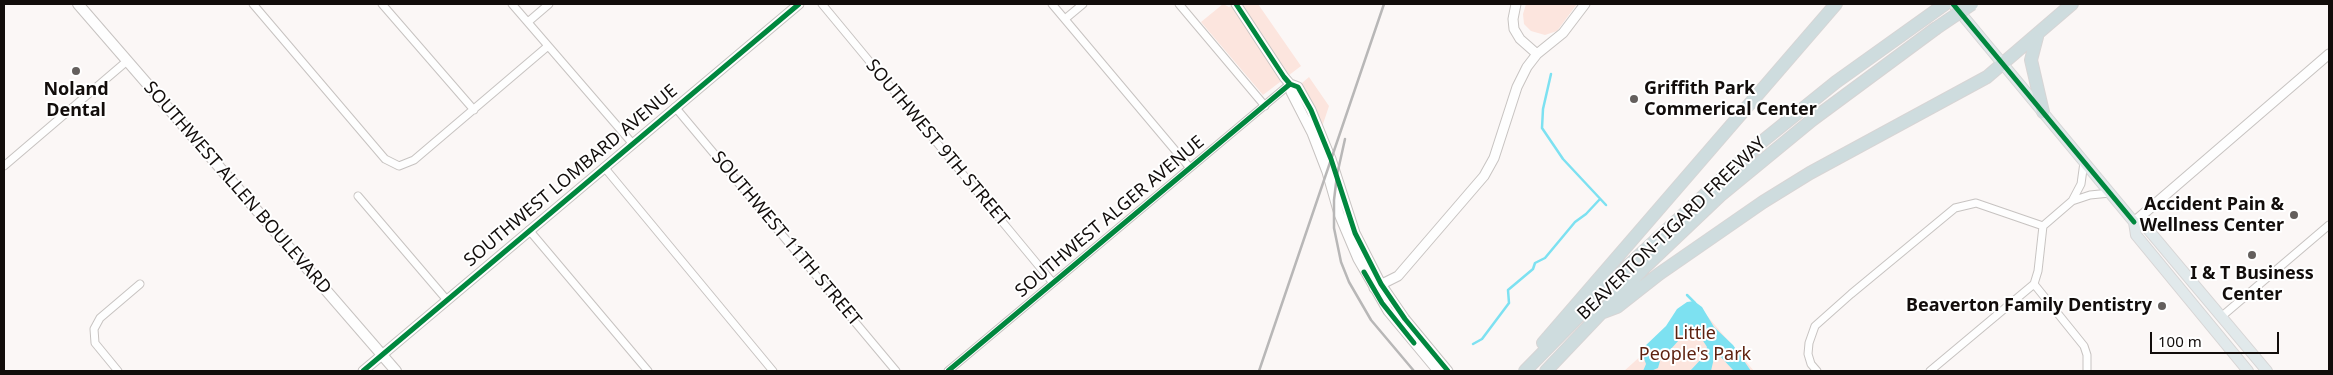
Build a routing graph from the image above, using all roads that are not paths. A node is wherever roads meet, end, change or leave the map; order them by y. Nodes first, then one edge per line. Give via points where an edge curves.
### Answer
1 (78, 4) edge
2 (253, 4) edge
3 (382, 4) edge
4 (512, 4) edge
5 (549, 4) edge
6 (799, 4) edge
7 (822, 4) edge
8 (1052, 4) edge
9 (1082, 4) edge
10 (1179, 4) edge
11 (1236, 4) edge
12 (1516, 4) edge
13 (1585, 4) edge
14 (1836, 4) edge
15 (1945, 4) edge
16 (1953, 4) edge
17 (1972, 4) edge
18 (2072, 4) edge
19 (1065, 19) junction
20 (528, 22) junction
21 (2038, 34) junction
22 (548, 46) junction
23 (1537, 54) junction
24 (2329, 54) edge
25 (127, 61) junction
26 (2004, 64) junction
27 (1290, 84) junction
28 (1265, 106) junction
29 (675, 107) junction
30 (474, 110) junction
31 (2043, 112) junction
32 (632, 143) junction
33 (2084, 162) junction
34 (4, 166) edge
35 (604, 167) junction
36 (1190, 168) junction
37 (2110, 193) junction
38 (358, 196) dead end
39 (2072, 201) junction
40 (2134, 222) junction
41 (2329, 225) edge
42 (2043, 226) junction
43 (529, 230) junction
44 (1053, 283) junction
45 (140, 284) dead end
46 (2034, 284) junction
47 (1377, 286) junction
48 (446, 299) junction
49 (1601, 313) junction
50 (2201, 314) junction
51 (2221, 317) junction
52 (382, 355) junction
53 (1528, 369) edge
54 (118, 371) edge
55 (362, 371) edge
56 (396, 371) edge
57 (648, 371) edge
58 (773, 371) edge
59 (896, 371) edge
60 (948, 371) edge
61 (1438, 371) edge
62 (1448, 371) edge
63 (1546, 371) edge
64 (1817, 371) edge
65 (1930, 371) edge
66 (2087, 371) edge
67 (2248, 371) edge
68 (2267, 371) edge

1 - 25 main road, SOUTHWEST ALLEN BOULEVARD
2 - 30 street via 385,159 399,166 414,160
3 - 30 street
4 - 20 street
5 - 20 street
6 - 29 street, SOUTHWEST LOMBARD AVENUE
7 - 44 street, SOUTHWEST 9TH STREET
8 - 19 street
9 - 19 street
10 - 28 street
11 - 27 street
12 - 23 street via 1514,29
13 - 23 street via 1563,33
14 - 53 highway via 1560,323
15 - 53 highway, BEAVERTON-TIGARD FREEWAY via 1836,82 1751,152 1629,265
16 - 26 main road
17 - 49 highway, BEAVERTON-TIGARD FREEWAY, bridge via 1779,146 1722,194
18 - 21 highway
19 - 36 street
20 - 22 street
21 - 26 highway
21 - 31 highway via 2031,60
22 - 30 street
22 - 32 street
23 - 47 street via 1522,75 1494,158 1484,176 1398,276
24 - 40 street
25 - 34 street
25 - 52 main road, SOUTHWEST ALLEN BOULEVARD
26 - 31 main road
26 - 49 highway via 1953,98 1763,202 1658,274 1617,307
27 - 28 street, SOUTHWEST ALGER AVENUE
27 - 47 street via 1323,160 1347,236
28 - 36 street, SOUTHWEST ALGER AVENUE
29 - 32 street, SOUTHWEST LOMBARD AVENUE
29 - 59 street, SOUTHWEST 11TH STREET
31 - 33 main road
32 - 35 street, SOUTHWEST LOMBARD AVENUE
33 - 37 main road
33 - 39 street via 2081,184
35 - 43 street, SOUTHWEST LOMBARD AVENUE
35 - 58 street
36 - 44 street, SOUTHWEST ALGER AVENUE
37 - 39 street
37 - 40 main road
38 - 48 street
39 - 42 street
40 - 50 main road via 2136,236
40 - 51 main road via 2146,227
41 - 51 street
42 - 46 street
42 - 64 street via 1976,203 1955,208 1816,326 1808,347 1811,364
43 - 48 street, SOUTHWEST LOMBARD AVENUE
43 - 57 street
44 - 60 street, SOUTHWEST ALGER AVENUE
45 - 54 street via 100,318 94,329 95,343
46 - 65 street
46 - 66 street via 2084,346
47 - 61 street via 1398,324
47 - 62 street
48 - 52 street, SOUTHWEST LOMBARD AVENUE
49 - 63 highway, BEAVERTON-TIGARD FREEWAY
50 - 51 main road
50 - 67 main road
51 - 68 main road
52 - 55 street, SOUTHWEST LOMBARD AVENUE
52 - 56 main road, SOUTHWEST ALLEN BOULEVARD

